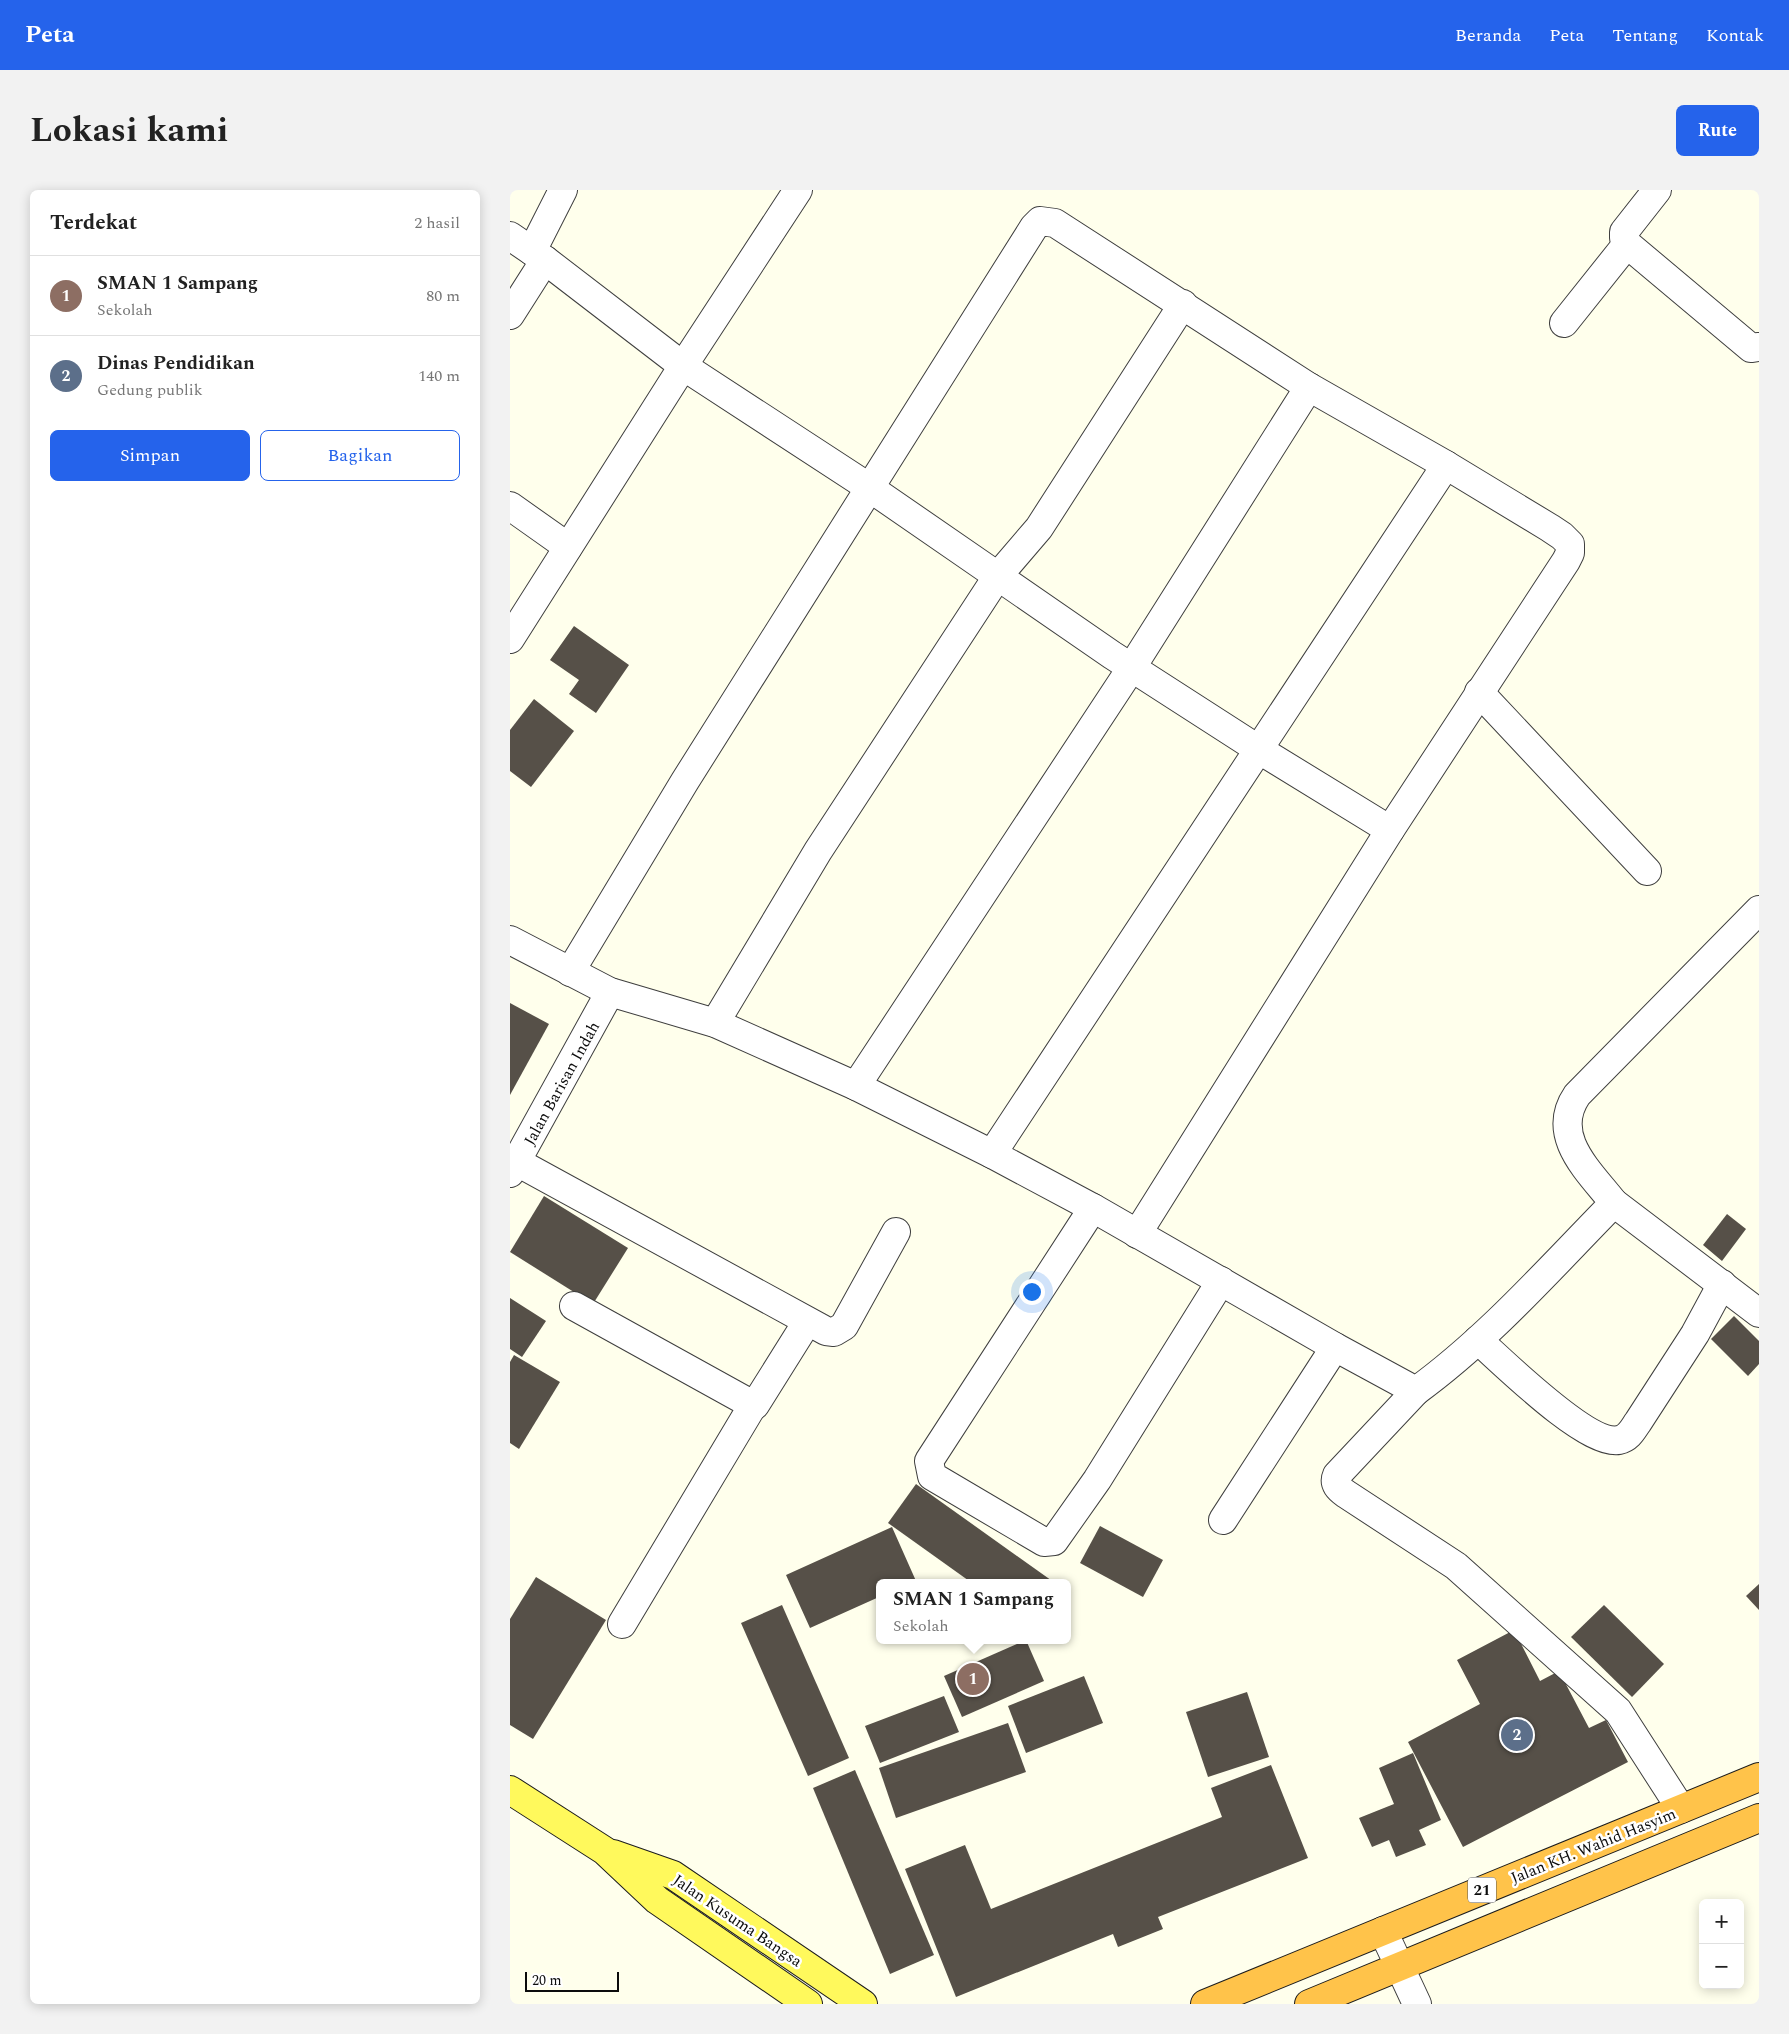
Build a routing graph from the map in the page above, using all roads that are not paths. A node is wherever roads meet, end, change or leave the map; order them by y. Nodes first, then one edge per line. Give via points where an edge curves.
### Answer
1 (563, 190) edge
2 (798, 190) edge
3 (1657, 190) edge
4 (510, 236) edge
5 (1626, 244) junction
6 (538, 256) junction
7 (1183, 304) junction
8 (510, 315) edge
9 (1564, 323) dead end
10 (1759, 347) edge
11 (683, 366) junction
12 (1309, 387) junction
13 (1446, 465) junction
14 (870, 488) junction
15 (510, 506) edge
16 (568, 547) junction
17 (997, 577) junction
18 (510, 639) edge
19 (1132, 667) junction
20 (1480, 692) junction
21 (1258, 749) junction
22 (1390, 830) junction
23 (1647, 871) dead end
24 (1759, 910) edge
25 (510, 940) edge
26 (570, 972) junction
27 (610, 992) junction
28 (715, 1023) junction
29 (856, 1086) junction
30 (992, 1154) junction
31 (513, 1168) edge
32 (1614, 1203) junction
33 (1093, 1208) junction
34 (896, 1232) dead end
35 (1137, 1234) junction
36 (1221, 1281) junction
37 (1722, 1284) junction
38 (574, 1306) dead end
39 (1759, 1313) edge
40 (806, 1322) junction
41 (1478, 1340) junction
42 (1336, 1347) junction
43 (1416, 1391) junction
44 (753, 1405) junction
45 (1223, 1520) dead end
46 (622, 1624) dead end
47 (1759, 1778) edge
48 (510, 1790) edge
49 (1681, 1809) junction
50 (1759, 1818) edge
51 (605, 1851) junction
52 (1383, 1931) junction
53 (1400, 1966) junction
54 (808, 2004) edge
55 (863, 2004) edge
56 (1205, 2004) edge
57 (1309, 2004) edge
58 (1417, 2004) edge

1 - 6 street
2 - 11 street
3 - 5 street via 1624,232
4 - 6 street
5 - 9 street
5 - 10 street via 1751,348
6 - 8 street
6 - 11 street
7 - 12 street
7 - 14 street via 1055,223 1040,221
7 - 17 street via 1039,528
11 - 14 street
11 - 16 street
12 - 13 street
12 - 19 street
13 - 20 street via 1550,528 1570,544 1566,561
13 - 21 street
14 - 17 street
14 - 26 street via 685,781
15 - 16 street
16 - 18 street
17 - 19 street
17 - 28 street via 818,851
19 - 21 street
19 - 29 street
20 - 22 street
20 - 23 street
21 - 22 street
21 - 30 street
22 - 35 street
24 - 32 street via 1569,1106 1567,1131 1571,1145
25 - 26 street
26 - 27 street
27 - 28 street
27 - 31 street, Jalan Barisan Indah
28 - 29 street
29 - 30 street
30 - 33 street
31 - 40 street
32 - 37 street
32 - 41 street
33 - 35 street
33 - 36 street via 929,1461 932,1476 1044,1542 1054,1541 1097,1480
34 - 40 street via 844,1326 834,1332
35 - 36 street
36 - 42 street
37 - 39 street
37 - 41 street via 1695,1334 1638,1422 1628,1436 1619,1440 1608,1439 1572,1421
38 - 44 street
40 - 44 street
41 - 43 street
42 - 43 street
42 - 45 street
43 - 49 street via 1337,1475 1336,1485 1456,1566 1618,1711
44 - 46 street
47 - 49 highway, Jalan KH. Wahid Hasyim / 21
48 - 51 main road, Jalan Kusuma Bangsa
49 - 52 highway, Jalan KH. Wahid Hasyim / 21
50 - 53 highway, 21
51 - 54 main road, Jalan Kusuma Bangsa via 657,1900
51 - 55 main road, Jalan Kusuma Bangsa via 673,1876
52 - 53 street
52 - 56 highway, Jalan KH. Wahid Hasyim / 21
53 - 57 highway, 21
53 - 58 street

